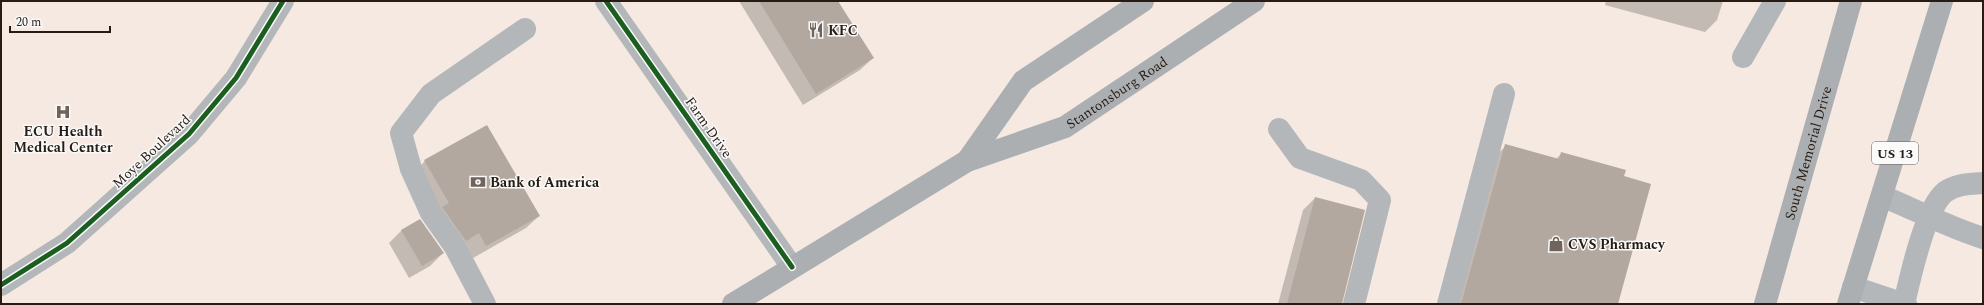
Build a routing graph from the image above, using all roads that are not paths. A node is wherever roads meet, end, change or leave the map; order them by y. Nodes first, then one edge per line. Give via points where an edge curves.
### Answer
1 (283, 1) edge
2 (606, 1) edge
3 (1143, 1) edge
4 (1254, 1) edge
5 (1775, 1) edge
6 (1851, 1) edge
7 (1942, 1) edge
8 (525, 30) dead end
9 (1743, 57) dead end
10 (1504, 94) dead end
11 (1279, 129) dead end
12 (967, 161) junction
13 (1983, 183) edge
14 (1882, 196) junction
15 (1930, 216) junction
16 (1983, 238) edge
17 (792, 267) junction
18 (1, 285) edge
19 (1850, 296) edge
20 (485, 304) edge
21 (733, 304) edge
22 (1354, 304) edge
23 (1448, 304) edge
24 (1764, 304) edge
25 (1905, 304) edge

1 - 18 street, Moye Boulevard via 236,78 189,134 67,243
2 - 17 street, Farm Drive
3 - 12 main road, Stantonsburg Road via 1023,81
4 - 12 main road, Stantonsburg Road via 1065,127
5 - 9 street
6 - 24 main road, South Memorial Drive
7 - 14 main road, US 13
8 - 20 street via 432,94 401,133 411,169 432,213 455,247
10 - 23 street
11 - 22 street via 1300,158 1361,180 1380,200
12 - 17 main road, Stantonsburg Road
13 - 15 street via 1963,184 1946,191 1938,199
14 - 15 street
14 - 19 main road, US 13
15 - 16 street via 1945,225
15 - 25 street via 1914,264
17 - 21 main road, Stantonsburg Road
19 - 25 street

